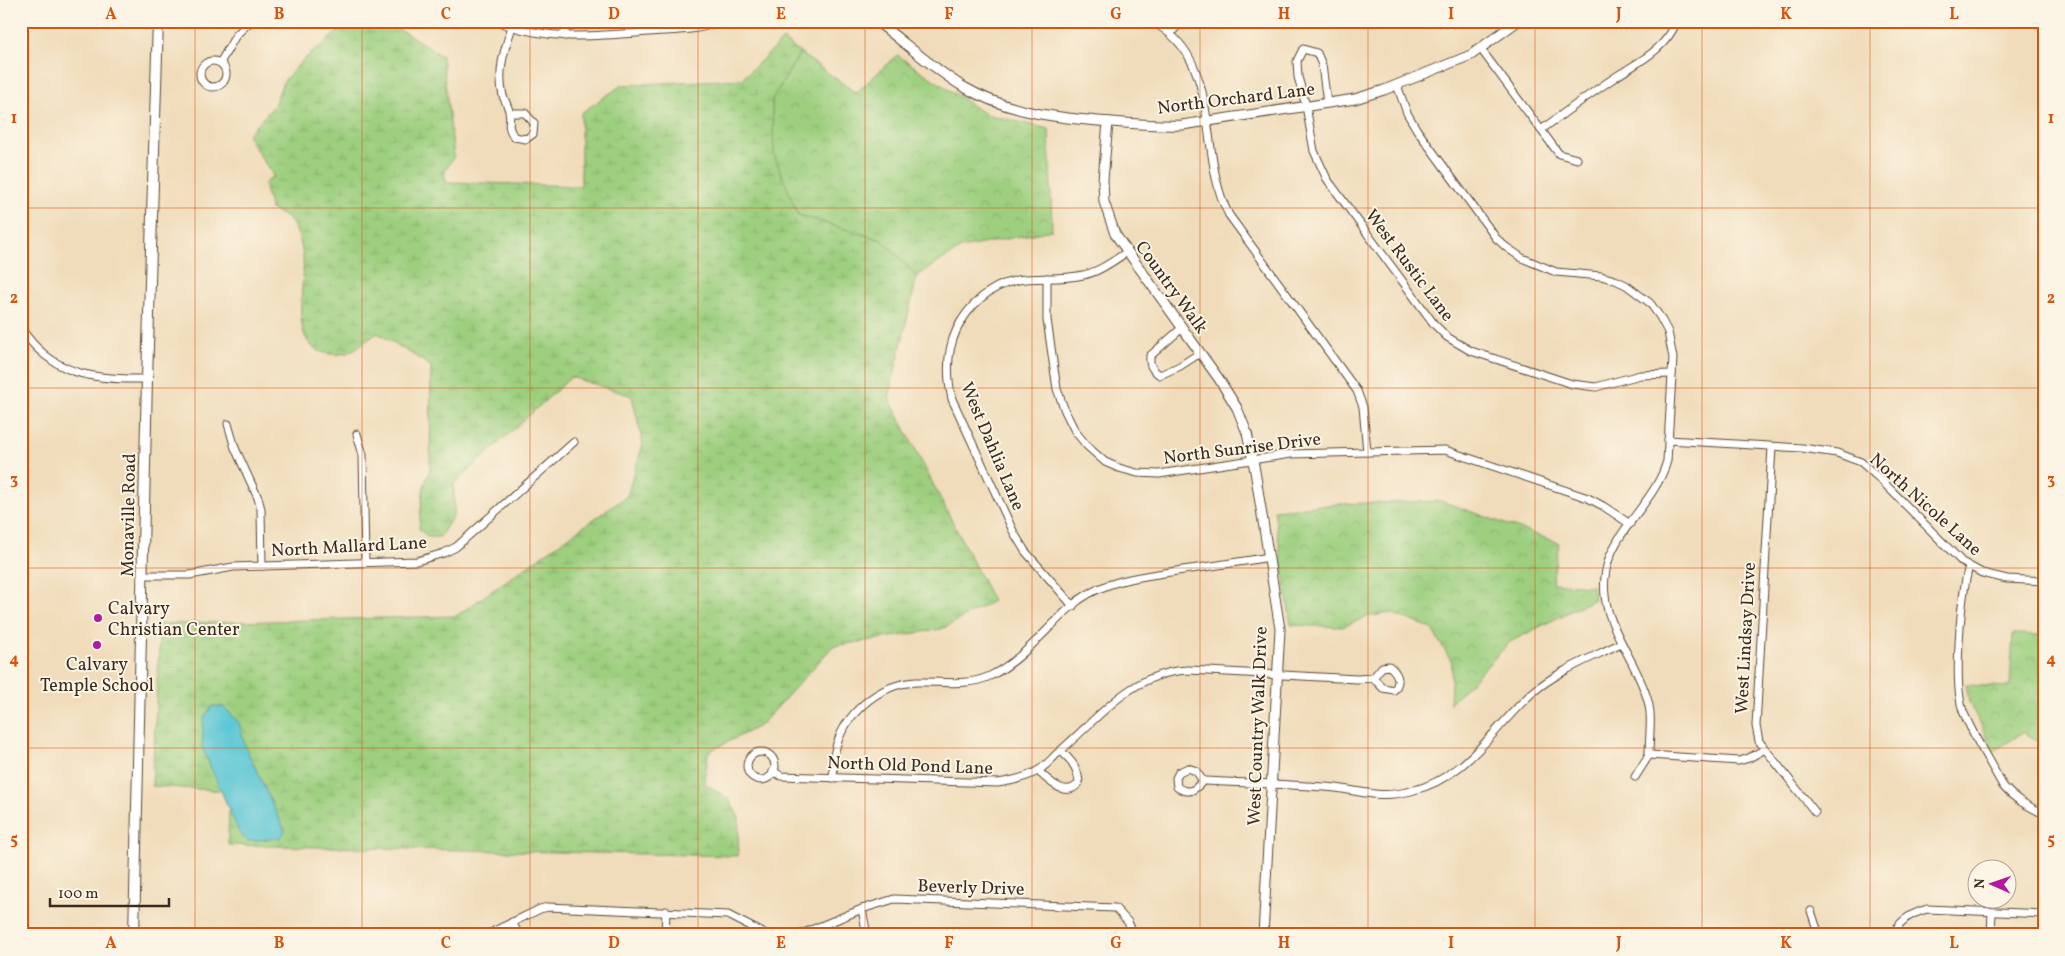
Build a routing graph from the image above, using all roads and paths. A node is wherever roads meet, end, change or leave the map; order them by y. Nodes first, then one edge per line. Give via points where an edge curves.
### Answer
1 (158, 21) edge
2 (497, 21) edge
3 (565, 21) edge
4 (722, 21) edge
5 (876, 21) edge
6 (1150, 21) edge
7 (1182, 21) edge
8 (1518, 21) edge
9 (1677, 21) edge
10 (246, 22) edge
11 (512, 27) junction
12 (1171, 34) junction
13 (565, 36) junction
14 (1480, 48) junction
15 (220, 63) dead end
16 (1397, 85) junction
17 (1327, 103) junction
18 (1306, 106) junction
19 (510, 113) junction
20 (1108, 122) junction
21 (1206, 122) junction
22 (1541, 130) junction
23 (1577, 159) dead end
24 (1127, 252) junction
25 (1047, 278) junction
26 (21, 328) edge
27 (1182, 328) junction
28 (1200, 353) junction
29 (1672, 374) junction
30 (146, 379) junction
31 (228, 424) dead end
32 (358, 434) dead end
33 (1668, 440) junction
34 (574, 442) dead end
35 (1772, 447) junction
36 (1367, 452) junction
37 (1253, 460) junction
38 (1630, 524) junction
39 (1269, 557) junction
40 (365, 563) junction
41 (262, 566) junction
42 (1969, 566) junction
43 (143, 574) junction
44 (2044, 581) edge
45 (1073, 606) junction
46 (1622, 642) junction
47 (1278, 675) junction
48 (1372, 678) dead end
49 (1765, 749) junction
50 (1061, 750) junction
51 (1649, 755) junction
52 (1038, 771) junction
53 (773, 772) junction
54 (1635, 777) dead end
55 (833, 778) junction
56 (1203, 781) dead end
57 (1272, 784) junction
58 (1815, 812) dead end
59 (2044, 814) edge
60 (862, 909) junction
61 (666, 911) junction
62 (1811, 911) dead end
63 (1992, 912) junction
64 (2044, 914) edge
65 (512, 922) junction
66 (134, 935) edge
67 (486, 935) edge
68 (519, 935) edge
69 (665, 935) edge
70 (768, 935) edge
71 (799, 935) edge
72 (867, 935) edge
73 (1134, 935) edge
74 (1263, 935) edge
75 (1819, 935) edge
76 (1894, 935) edge
77 (1991, 935) edge

1 - 30 main road, Monaville Road
2 - 11 street
3 - 13 street
4 - 13 street via 693,29
5 - 20 street, North Orchard Lane via 962,85 985,98 1029,113
6 - 12 street
7 - 12 street
8 - 14 street, North Orchard Lane
9 - 22 street via 1655,52
10 - 15 street
11 - 13 street
11 - 19 street via 501,68 502,91
12 - 21 street via 1195,65
14 - 16 street, North Orchard Lane via 1471,55
14 - 22 street
16 - 17 street, North Orchard Lane via 1355,99
16 - 29 street via 1417,130 1496,238 1540,267 1556,272 1601,276 1615,280 1640,295 1650,303 1668,332 1673,358
17 - 18 street, North Orchard Lane
17 - 18 street, West Rustic Lane via 1317,52 1303,49 1297,61
18 - 21 street, North Orchard Lane
18 - 29 street, West Rustic Lane via 1314,151 1327,179 1447,337 1471,351 1583,386 1609,384 1640,375
19 - 19 street via 508,128 514,137 526,139 532,134 534,124 525,113
20 - 21 street, North Orchard Lane via 1153,126
20 - 24 street, Country Walk via 1104,202 1115,234
21 - 36 street via 1221,201 1356,391 1363,407
22 - 23 street via 1559,154
24 - 25 street, West Dahlia Lane via 1106,266 1083,275
24 - 27 street, Country Walk
25 - 37 street, North Sunrise Drive via 1047,320 1057,389 1075,431 1105,462 1136,473 1175,473
25 - 45 street, West Dahlia Lane via 1017,280 1002,285 972,306 955,330 949,347 948,382 952,399 1014,533 1025,551
26 - 30 street via 53,362 75,372 92,377
27 - 28 street, Country Walk
27 - 28 street via 1150,356 1149,363 1154,372 1160,375 1170,372
28 - 37 street, Country Walk via 1237,408
29 - 33 street
30 - 43 main road, Monaville Road
31 - 41 street via 234,448 261,509
32 - 40 street via 364,455
33 - 35 street, North Nicole Lane
33 - 38 street via 1662,477
34 - 40 street, North Mallard Lane via 450,550 417,561
35 - 42 street, North Nicole Lane via 1837,453 1860,462
35 - 49 street, West Lindsay Drive via 1755,712 1759,740
36 - 37 street, North Sunrise Drive via 1291,454
36 - 38 street, North Sunrise Drive via 1432,450 1459,454 1588,498
37 - 39 street, West Country Walk Drive
38 - 46 street via 1610,557 1604,587 1611,621
39 - 45 street via 1112,583
39 - 47 street, West Country Walk Drive via 1280,629
40 - 41 street, North Mallard Lane
41 - 43 street, North Mallard Lane via 233,567 190,575
42 - 44 street, North Nicole Lane via 2007,579
42 - 59 street via 1964,585 1958,694 1963,712 2003,786 2017,800
43 - 66 main road, Monaville Road
45 - 55 street via 1012,662 989,677 959,684 904,683 879,693 852,716 841,734 835,752
46 - 51 street via 1648,700
46 - 57 street via 1543,684 1471,758 1429,785 1394,794 1374,795 1327,787
47 - 48 street, North Old Pond Lane
47 - 50 street, North Old Pond Lane via 1175,670 1152,676 1118,698
47 - 57 street, West Country Walk Drive
49 - 51 street via 1739,761
49 - 58 street, West Lindsay Drive
50 - 52 street, North Old Pond Lane
50 - 52 street via 1078,771 1079,783 1075,788 1060,788
51 - 54 street
52 - 55 street, North Old Pond Lane via 998,783
53 - 53 street via 774,762 764,752 755,753 748,760 748,772 755,778 763,779
53 - 55 street, North Old Pond Lane via 781,776
56 - 57 street
57 - 74 street, West Country Walk Drive
60 - 71 street, Beverly Drive
60 - 72 street
60 - 73 street, Beverly Drive via 894,899 1115,908 1128,922
61 - 65 street via 548,907
61 - 69 street
61 - 70 street via 728,915
62 - 75 street
63 - 64 street
63 - 76 street via 1927,909 1903,920
63 - 77 street
65 - 67 street
65 - 68 street

